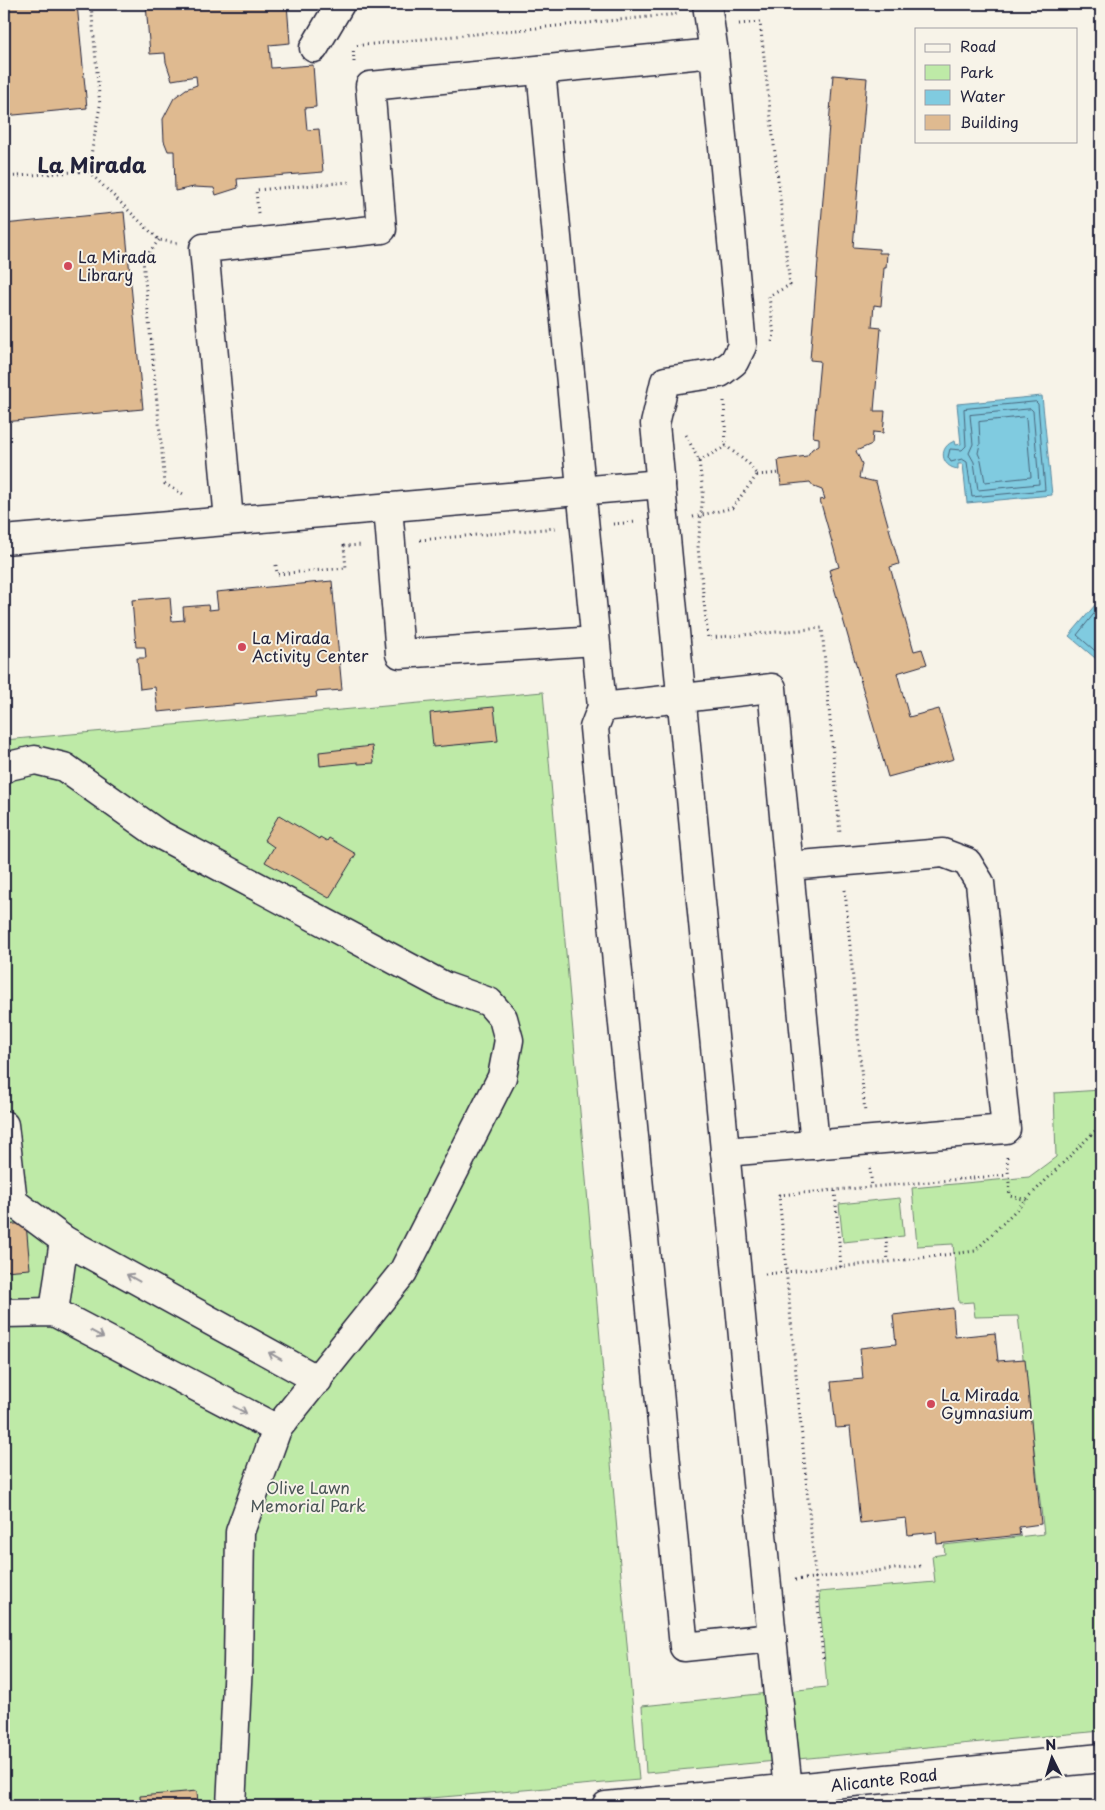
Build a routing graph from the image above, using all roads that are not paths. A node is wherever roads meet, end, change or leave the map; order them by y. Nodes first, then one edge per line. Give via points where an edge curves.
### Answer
1 (340, 4) edge
2 (707, 4) edge
3 (314, 48) dead end
4 (714, 53) junction
5 (541, 70) junction
6 (661, 484) junction
7 (580, 491) junction
8 (388, 507) junction
9 (229, 520) junction
10 (4, 540) edge
11 (595, 641) junction
12 (682, 698) junction
13 (602, 707) junction
14 (4, 769) edge
15 (789, 866) junction
16 (4, 1125) edge
17 (815, 1145) junction
18 (725, 1152) junction
19 (8, 1203) edge
20 (64, 1240) junction
21 (54, 1312) junction
22 (4, 1313) edge
23 (318, 1380) junction
24 (277, 1429) junction
25 (772, 1638) junction
26 (1101, 1758) edge
27 (788, 1789) junction
28 (231, 1806) edge
29 (606, 1806) edge

1 - 3 street
2 - 4 street
4 - 5 street
4 - 6 street via 742,346 734,362 720,373 665,381 655,424
5 - 7 street
5 - 9 street via 370,86 382,229 204,248
6 - 7 street
6 - 12 street
7 - 8 street
7 - 11 street
8 - 9 street
8 - 11 street via 400,654
9 - 10 street
11 - 13 street
12 - 13 street
12 - 15 street via 772,688
12 - 18 street
13 - 25 street via 594,728 684,1646
14 - 23 street via 35,760 64,767 157,832 444,986 489,1002 503,1018 509,1040 502,1078 403,1272
15 - 17 street
15 - 17 street via 943,853 967,862 980,883 1006,1129
16 - 19 street
17 - 18 street
18 - 25 street
19 - 20 street
20 - 21 street
23 -> 20 street
21 - 22 street
21 -> 24 street
23 - 24 street
24 - 28 street via 240,1532
25 - 27 street
26 - 27 street, Alicante Road
27 - 29 street, Alicante Road

